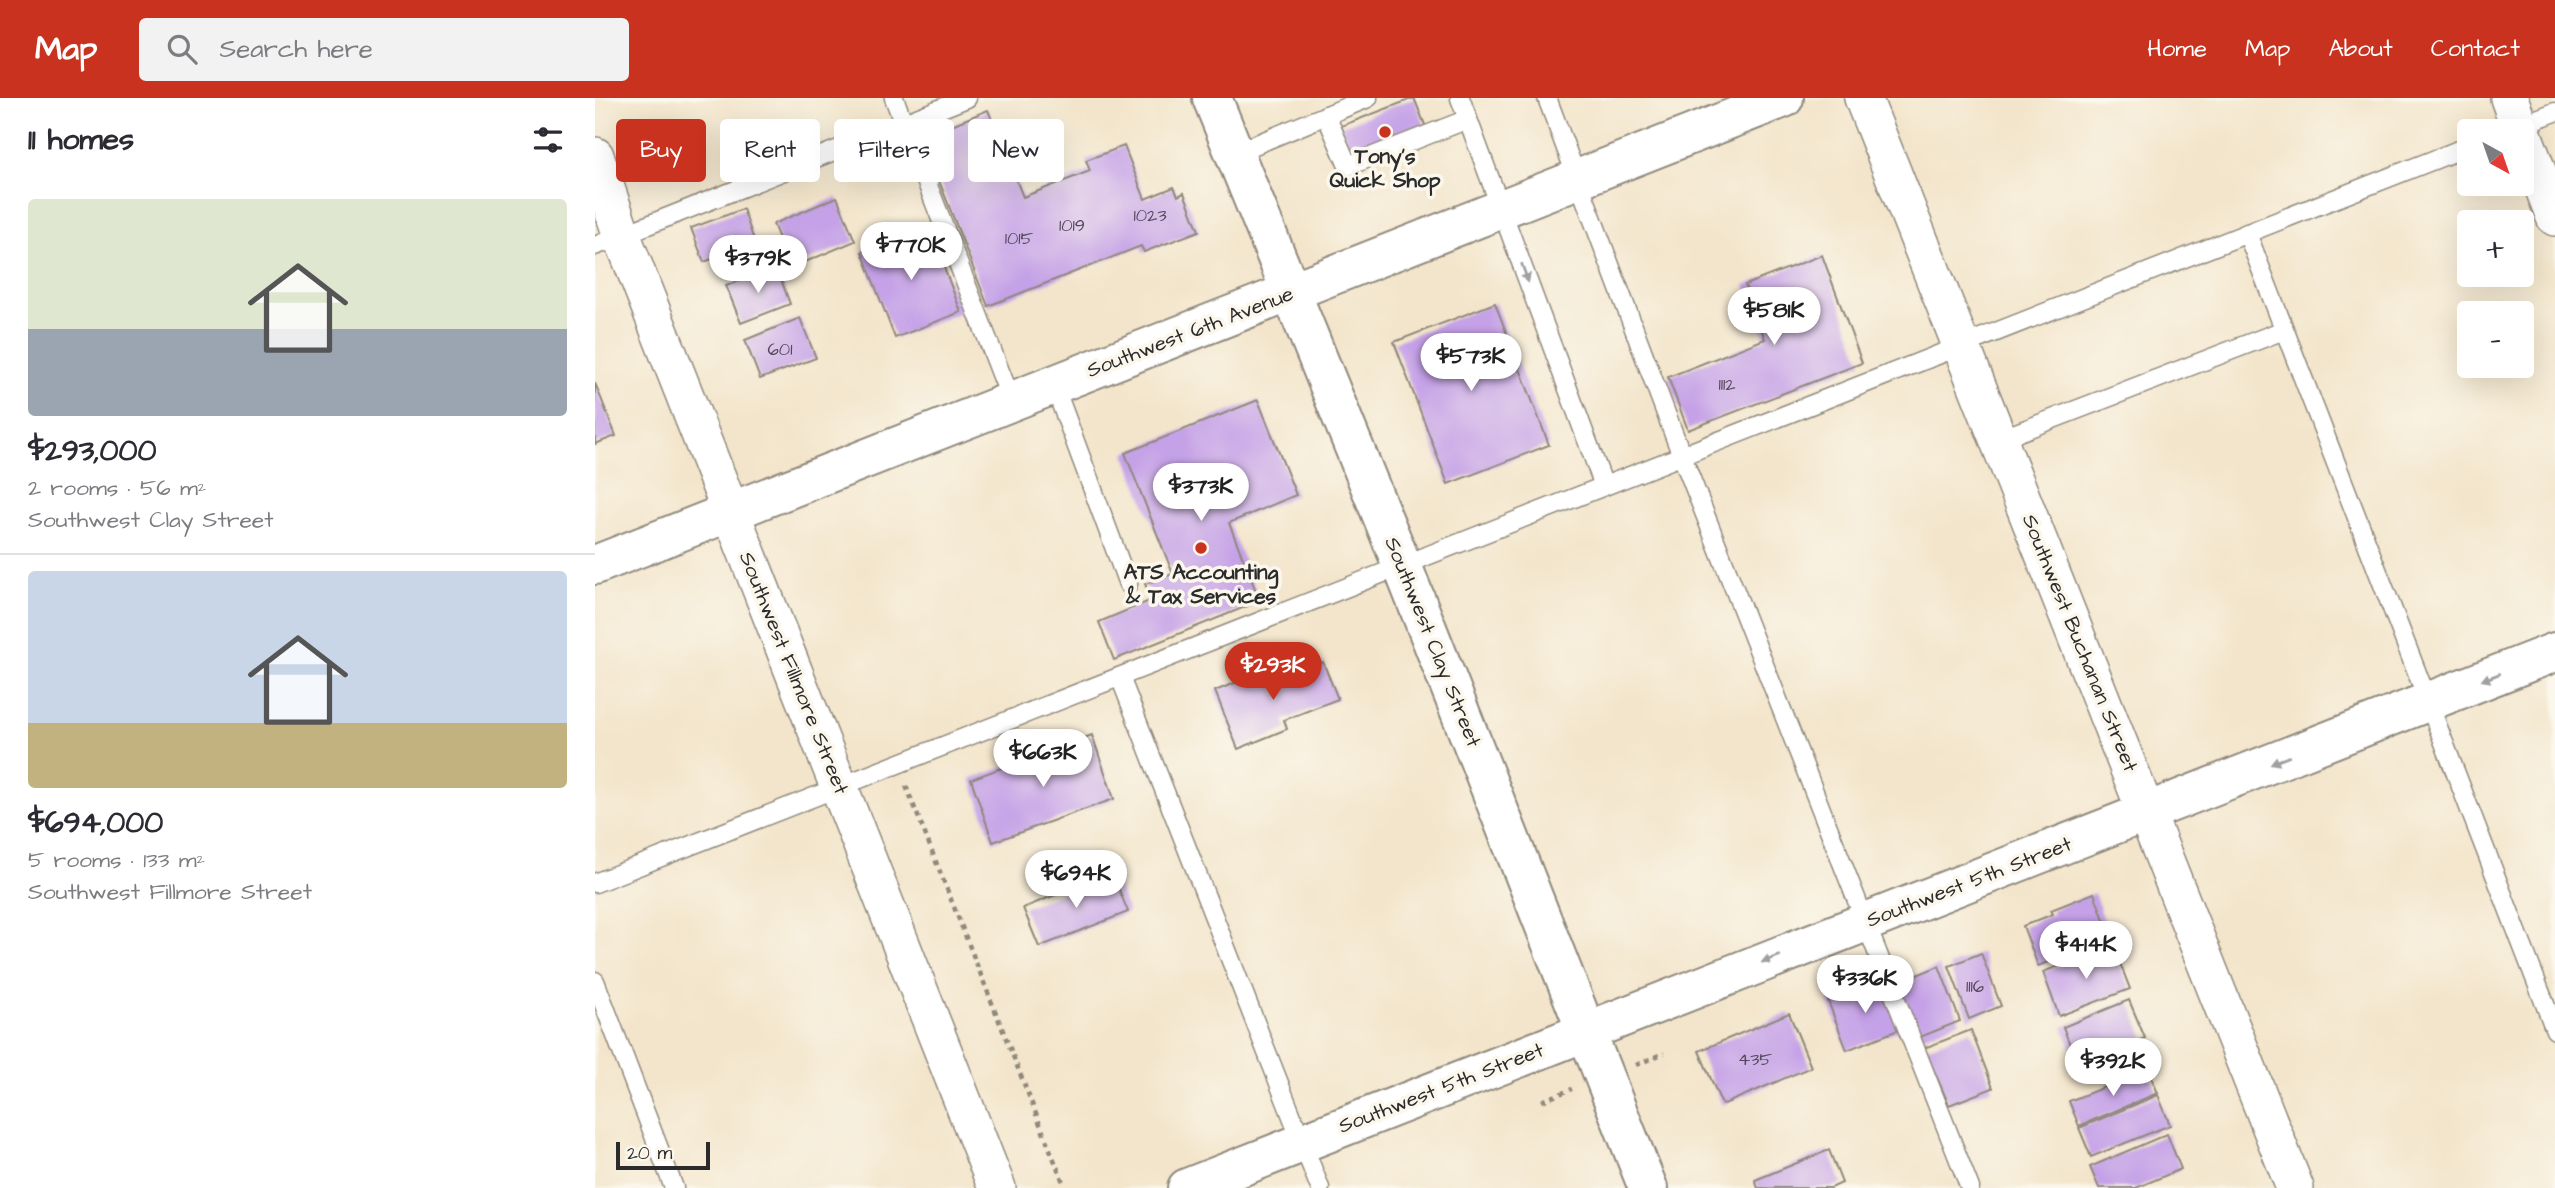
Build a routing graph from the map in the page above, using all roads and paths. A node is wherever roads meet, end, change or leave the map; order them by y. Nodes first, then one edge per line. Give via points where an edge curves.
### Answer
1 (894, 98) edge
2 (967, 98) edge
3 (1212, 98) edge
4 (1369, 98) edge
5 (1460, 98) edge
6 (1547, 98) edge
7 (1784, 98) edge
8 (1863, 98) edge
9 (2555, 112) edge
10 (1326, 115) junction
11 (902, 119) edge
12 (914, 119) edge
13 (1468, 119) junction
14 (2532, 119) edge
15 (834, 151) edge
16 (2457, 151) edge
17 (1235, 153) junction
18 (595, 156) edge
19 (2534, 168) edge
20 (1578, 179) junction
21 (927, 182) edge
22 (1502, 209) junction
23 (2555, 217) edge
24 (2247, 233) junction
25 (608, 241) edge
26 (1292, 292) junction
27 (2284, 330) junction
28 (1961, 346) junction
29 (1053, 385) junction
30 (1012, 402) junction
31 (1998, 440) junction
32 (1682, 456) junction
33 (1604, 486) junction
34 (730, 513) junction
35 (595, 565) edge
36 (1402, 565) junction
37 (1128, 584) dead end
38 (2555, 652) edge
39 (1120, 677) junction
40 (2427, 703) junction
41 (905, 783) dead end
42 (839, 787) junction
43 (2148, 812) junction
44 (595, 883) edge
45 (1865, 922) junction
46 (595, 981) edge
47 (2555, 1030) edge
48 (1587, 1031) junction
49 (1302, 1143) junction
50 (1063, 1182) dead end
51 (674, 1188) edge
52 (997, 1188) edge
53 (1187, 1188) edge
54 (1320, 1188) edge
55 (1648, 1188) edge
56 (1969, 1188) edge
57 (2295, 1188) edge

1 - 11 lane
2 - 12 lane
3 - 17 street, Southwest Clay Street
4 - 10 lane
5 - 13 lane
6 - 20 lane
7 - 20 street, Southwest 6th Avenue
8 - 28 street, Southwest Buchanan Street
9 - 14 lane
10 - 13 lane via 1348,166
10 - 17 lane
13 - 22 lane
15 - 25 lane
16 - 24 lane
17 - 26 street, Southwest Clay Street
18 - 25 street, Southwest Fillmore Street
19 - 23 street
20 - 22 street, Southwest 6th Avenue
20 - 32 lane
21 - 30 lane
22 - 26 street, Southwest 6th Avenue
22 -> 33 lane
24 - 27 lane
24 - 28 lane
25 - 34 street, Southwest Fillmore Street
26 - 29 street, Southwest 6th Avenue
26 - 36 street, Southwest Clay Street
27 - 31 lane
27 - 40 lane
28 - 31 street, Southwest Buchanan Street
28 - 32 lane
29 - 30 street, Southwest 6th Avenue
29 - 37 lane
30 - 34 street, Southwest 6th Avenue
31 - 43 street, Southwest Buchanan Street
32 - 33 lane
32 - 45 lane
33 - 36 lane
34 - 35 street, Southwest 6th Avenue
34 - 42 street, Southwest Fillmore Street
36 - 39 lane
36 - 48 street, Southwest Clay Street
38 -> 40 street, Southwest 5th Street
39 - 42 lane
39 - 49 lane
40 -> 43 street, Southwest 5th Street
40 - 47 lane
41 - 50 path
42 - 44 lane
42 - 52 street, Southwest Fillmore Street
43 - 45 street, Southwest 5th Street
43 - 57 street, Southwest Buchanan Street
45 -> 48 street, Southwest 5th Street
45 - 56 lane
46 - 51 lane
48 - 49 street, Southwest 5th Street
48 - 55 street, Southwest Clay Street
49 - 53 street, Southwest 5th Street
49 - 54 lane

